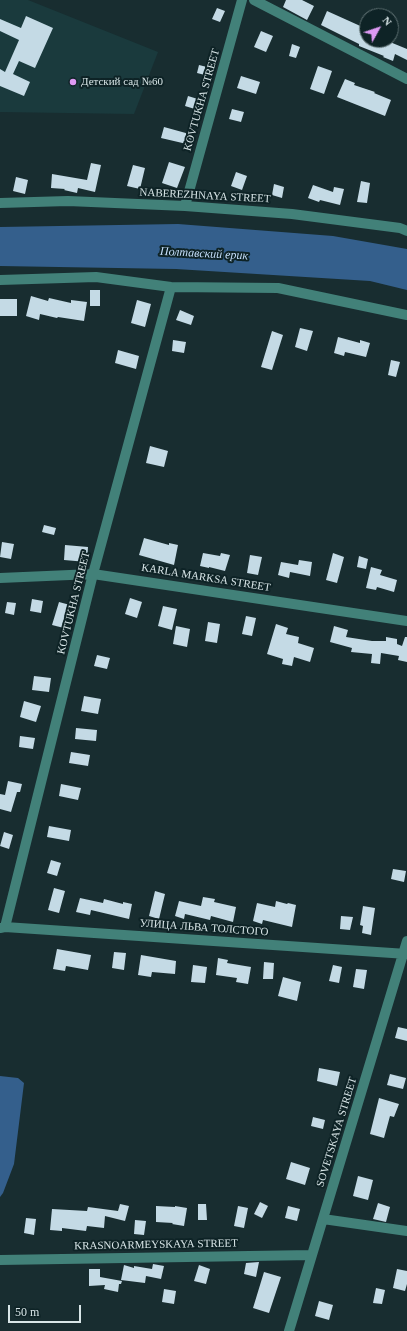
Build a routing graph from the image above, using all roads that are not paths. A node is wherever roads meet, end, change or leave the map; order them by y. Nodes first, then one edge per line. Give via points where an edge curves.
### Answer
1 (242, 0) edge
2 (254, 0) edge
3 (407, 79) edge
4 (0, 203) edge
5 (185, 206) junction
6 (407, 231) edge
7 (0, 280) edge
8 (171, 287) junction
9 (407, 315) edge
10 (93, 574) junction
11 (0, 578) edge
12 (407, 621) edge
13 (3, 927) edge
14 (407, 940) edge
15 (405, 954) edge
16 (323, 1219) junction
17 (407, 1231) edge
18 (312, 1255) junction
19 (0, 1260) edge
20 (289, 1331) edge

1 - 5 street, KOVTUKHA STREET
2 - 3 street
4 - 5 street, NABEREZHNAYA STREET via 68,200
5 - 6 street, NABEREZHNAYA STREET via 292,214
7 - 8 street via 96,276
8 - 9 street via 278,288
8 - 10 street, KOVTUKHA STREET
10 - 11 street, KARLA MARKSA STREET
10 - 12 street, KARLA MARKSA STREET
10 - 13 street, KOVTUKHA STREET
13 - 15 street, УЛИЦА ЛЬВА ТОЛСТОГО
14 - 15 street, SOVETSKAYA STREET
15 - 16 street, SOVETSKAYA STREET
16 - 17 street
16 - 18 street, SOVETSKAYA STREET
18 - 19 street, KRASNOARMEYSKAYA STREET
18 - 20 street, SOVETSKAYA STREET

